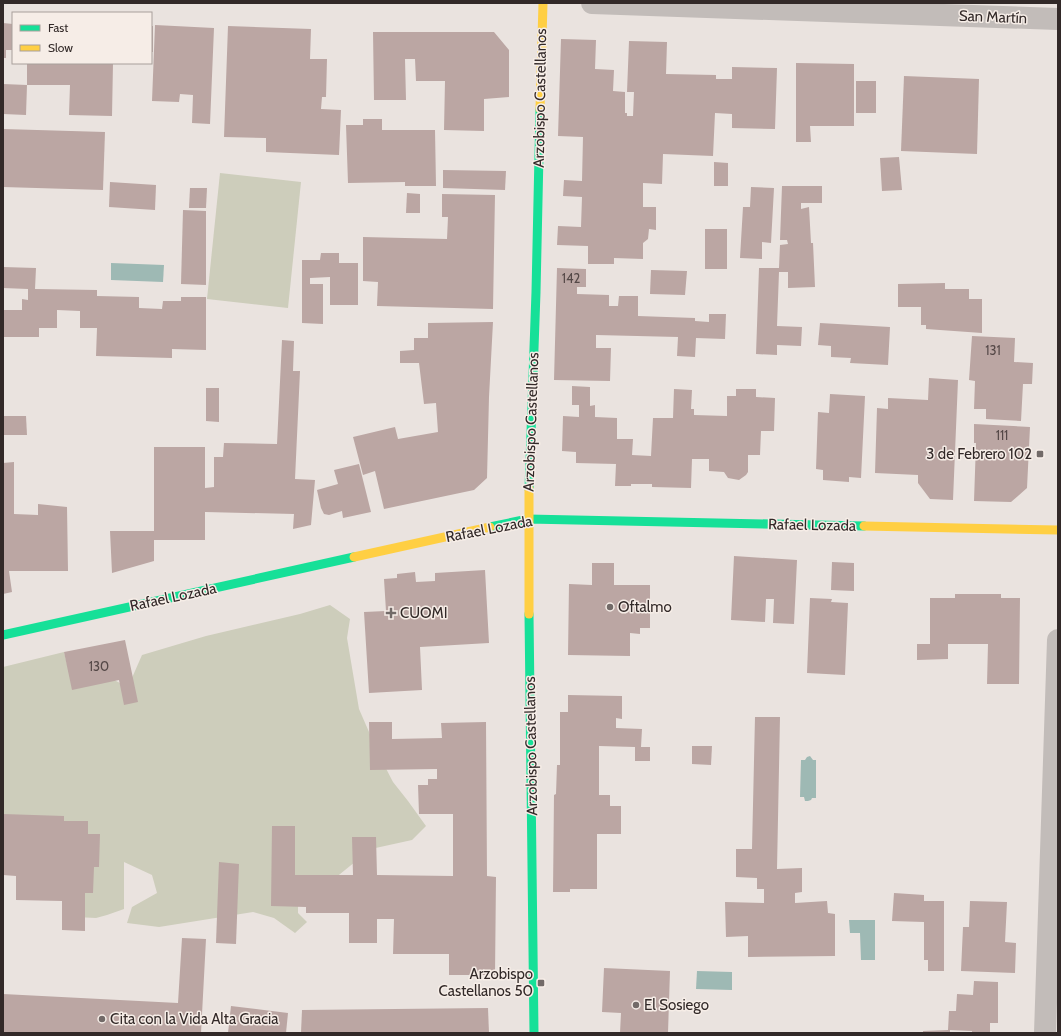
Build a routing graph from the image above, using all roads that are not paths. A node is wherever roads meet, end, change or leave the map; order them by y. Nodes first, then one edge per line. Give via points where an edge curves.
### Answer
1 (542, 3) edge
2 (592, 3) edge
3 (1058, 19) edge
4 (528, 519) junction
5 (1058, 530) edge
6 (3, 635) edge
7 (1058, 640) edge
8 (534, 1033) edge
9 (1045, 1033) edge

1 - 4 street, Arzobispo Castellanos
2 - 3 street, San Martín
4 - 5 street, Rafael Lozada
4 - 6 street, Rafael Lozada
4 - 8 street, Arzobispo Castellanos
7 - 9 street

